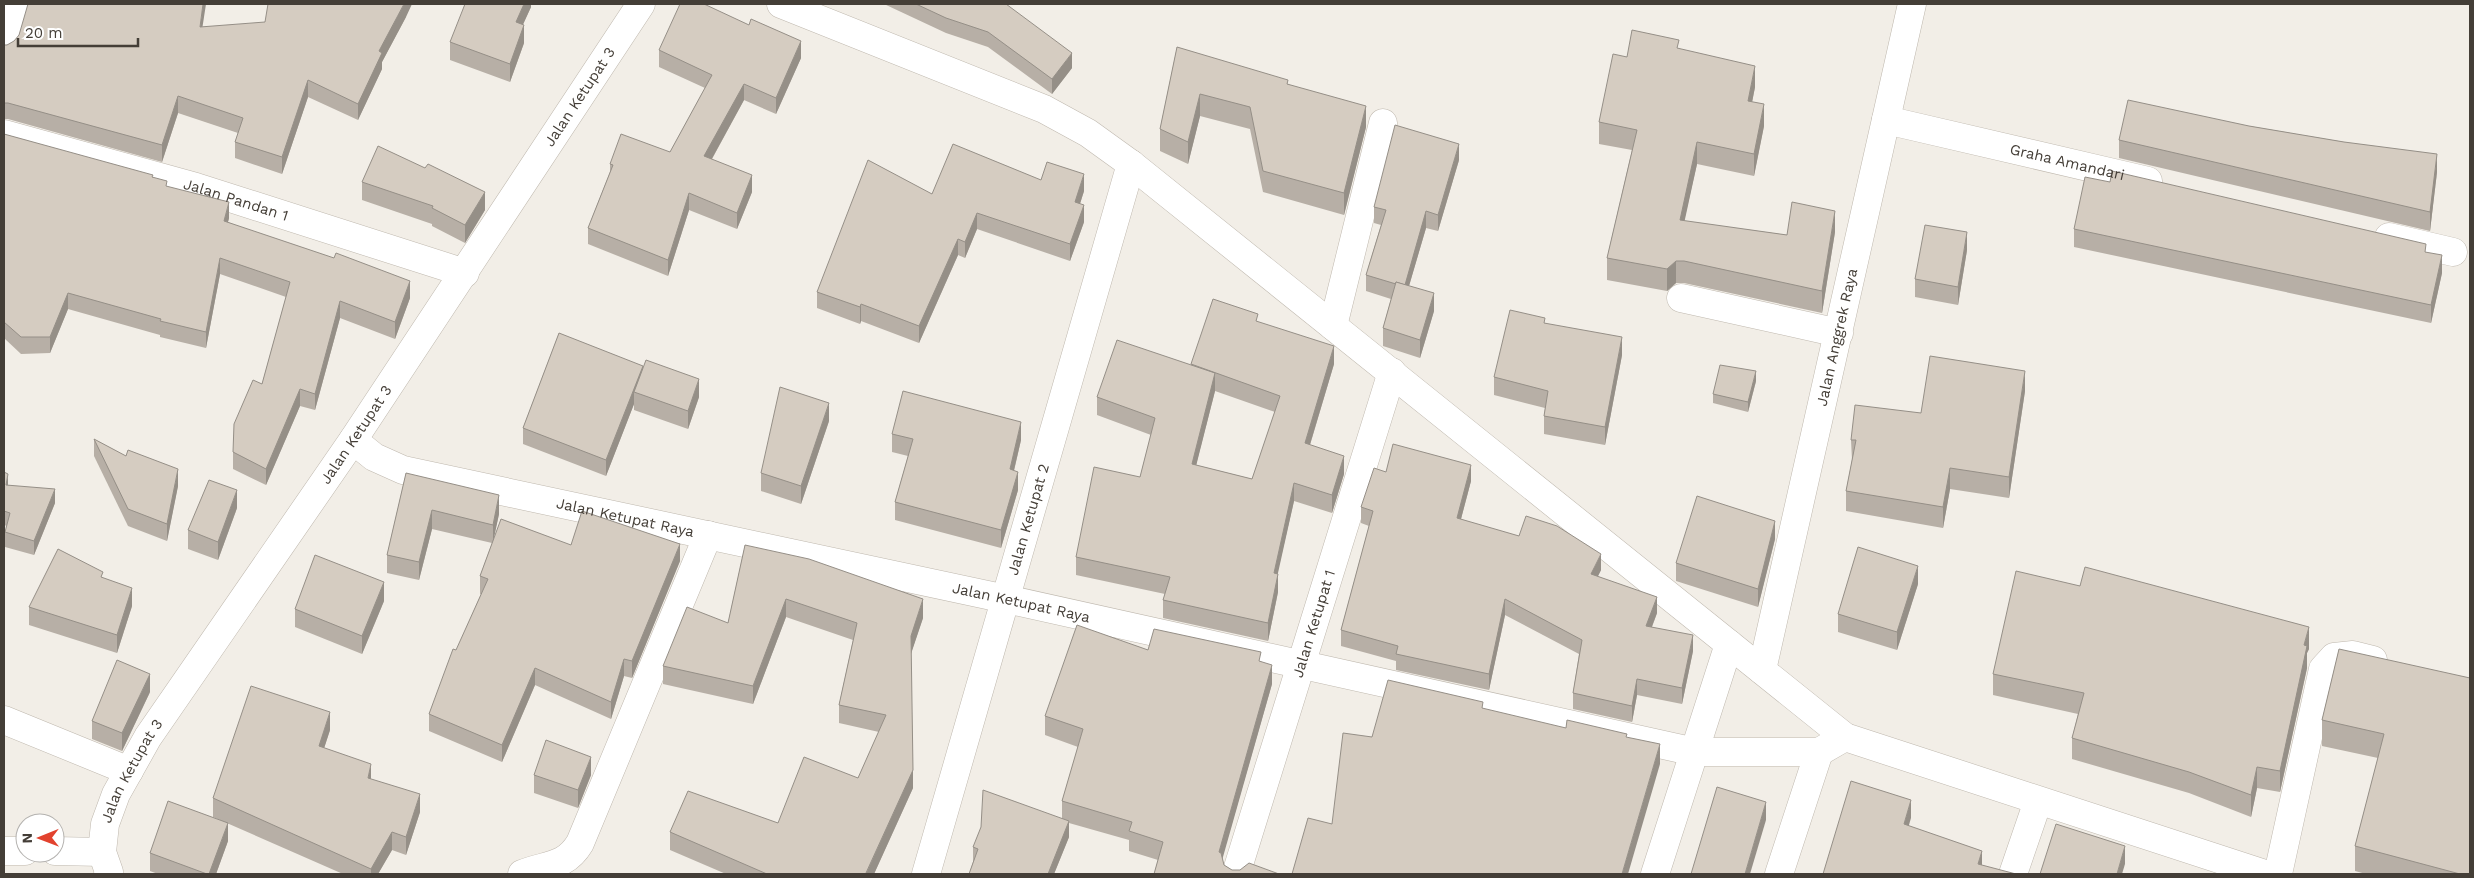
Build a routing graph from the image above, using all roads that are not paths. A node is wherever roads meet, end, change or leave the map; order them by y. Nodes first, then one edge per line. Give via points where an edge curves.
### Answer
1 (17, 4) edge
2 (641, 4) edge
3 (782, 4) edge
4 (1912, 4) edge
5 (4, 46) edge
6 (1886, 120) junction
7 (1383, 123) dead end
8 (4, 134) edge
9 (1131, 164) junction
10 (2174, 187) edge
11 (2366, 232) edge
12 (2453, 252) dead end
13 (465, 273) junction
14 (1681, 298) dead end
15 (1333, 326) junction
16 (1839, 333) junction
17 (1392, 372) junction
18 (353, 440) junction
19 (708, 535) junction
20 (1006, 599) junction
21 (1729, 644) junction
22 (1301, 664) junction
23 (2398, 666) edge
24 (1762, 670) junction
25 (4, 720) edge
26 (1845, 737) junction
27 (1695, 752) junction
28 (1819, 752) junction
29 (129, 771) junction
30 (2038, 801) junction
31 (65, 854) edge
32 (2206, 866) edge
33 (108, 868) edge
34 (522, 874) edge
35 (926, 874) edge
36 (1236, 874) edge
37 (1655, 874) edge
38 (1780, 874) edge
39 (2013, 874) edge
40 (2265, 874) edge
41 (2278, 874) edge

1 - 5 street
2 - 13 street, Jalan Ketupat 3
3 - 9 street via 1044,109 1088,133
4 - 6 street, Jalan Anggrek Raya
6 - 10 street, Graha Amandari
6 - 16 street, Jalan Anggrek Raya
7 - 15 street
8 - 13 street, Jalan Pandan 1 via 196,187
9 - 15 street
9 - 20 street, Jalan Ketupat 2
11 - 12 street
13 - 18 street, Jalan Ketupat 3
14 - 16 street
15 - 17 street
16 - 24 street, Jalan Anggrek Raya
17 - 21 street
17 - 22 street, Jalan Ketupat 1
18 - 19 street, Jalan Ketupat Raya via 374,457 403,470
18 - 29 street, Jalan Ketupat 3 via 148,736
19 - 20 street, Jalan Ketupat Raya
19 - 34 street via 580,843 573,855 561,863
20 - 22 street, Jalan Ketupat Raya
20 - 35 street, Jalan Ketupat 2
21 - 24 street
21 - 27 street
22 - 27 street, Jalan Ketupat Raya
22 - 36 street, Jalan Ketupat 1
23 - 41 street via 2353,655 2334,657 2323,669
24 - 26 street
25 - 29 street
26 - 28 street
26 - 30 street
27 - 28 street, Jalan Ketupat Raya
27 - 37 street
28 - 38 street
29 - 33 street, Jalan Ketupat 3 via 105,824
30 - 32 street
30 - 39 street
31 - 33 street
32 - 40 street

